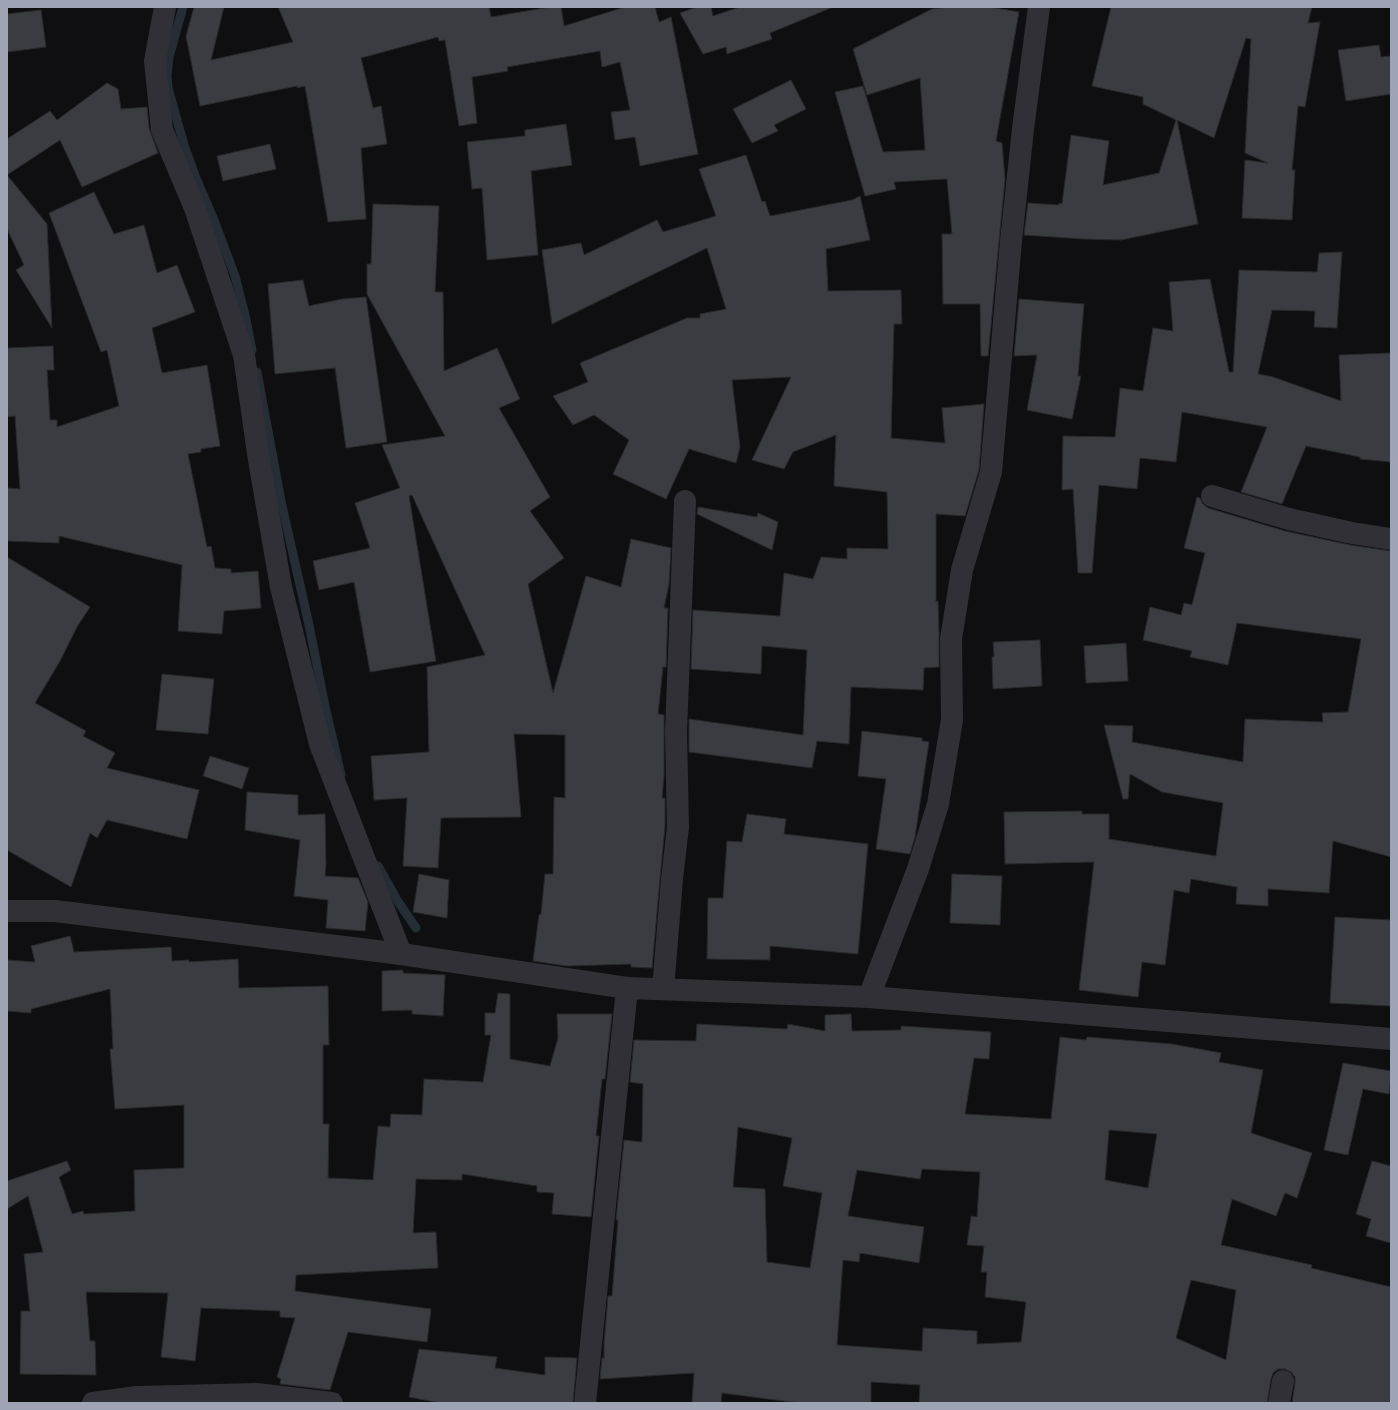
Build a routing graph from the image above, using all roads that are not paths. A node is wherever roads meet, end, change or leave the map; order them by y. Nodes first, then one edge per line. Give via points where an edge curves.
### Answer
1 (165, 7) edge
2 (1039, 7) edge
3 (1212, 496) dead end
4 (685, 501) dead end
5 (1391, 539) edge
6 (7, 911) edge
7 (401, 954) junction
8 (627, 988) junction
9 (663, 989) junction
10 (869, 997) junction
11 (1391, 1039) edge
12 (1283, 1381) dead end
13 (93, 1403) edge
14 (332, 1403) edge
15 (585, 1403) edge
16 (1279, 1403) edge

1 - 7 street via 155,61 162,130 195,208 244,355 280,587 320,744
2 - 10 street via 1011,241 991,472 962,570 951,639 952,720 946,758 938,804 918,869
3 - 5 street via 1296,520
4 - 9 street via 676,732 678,827
6 - 7 street via 55,912
7 - 8 street
8 - 9 street
8 - 15 street
9 - 10 street
10 - 11 street
12 - 16 street
13 - 14 street via 137,1397 258,1394

